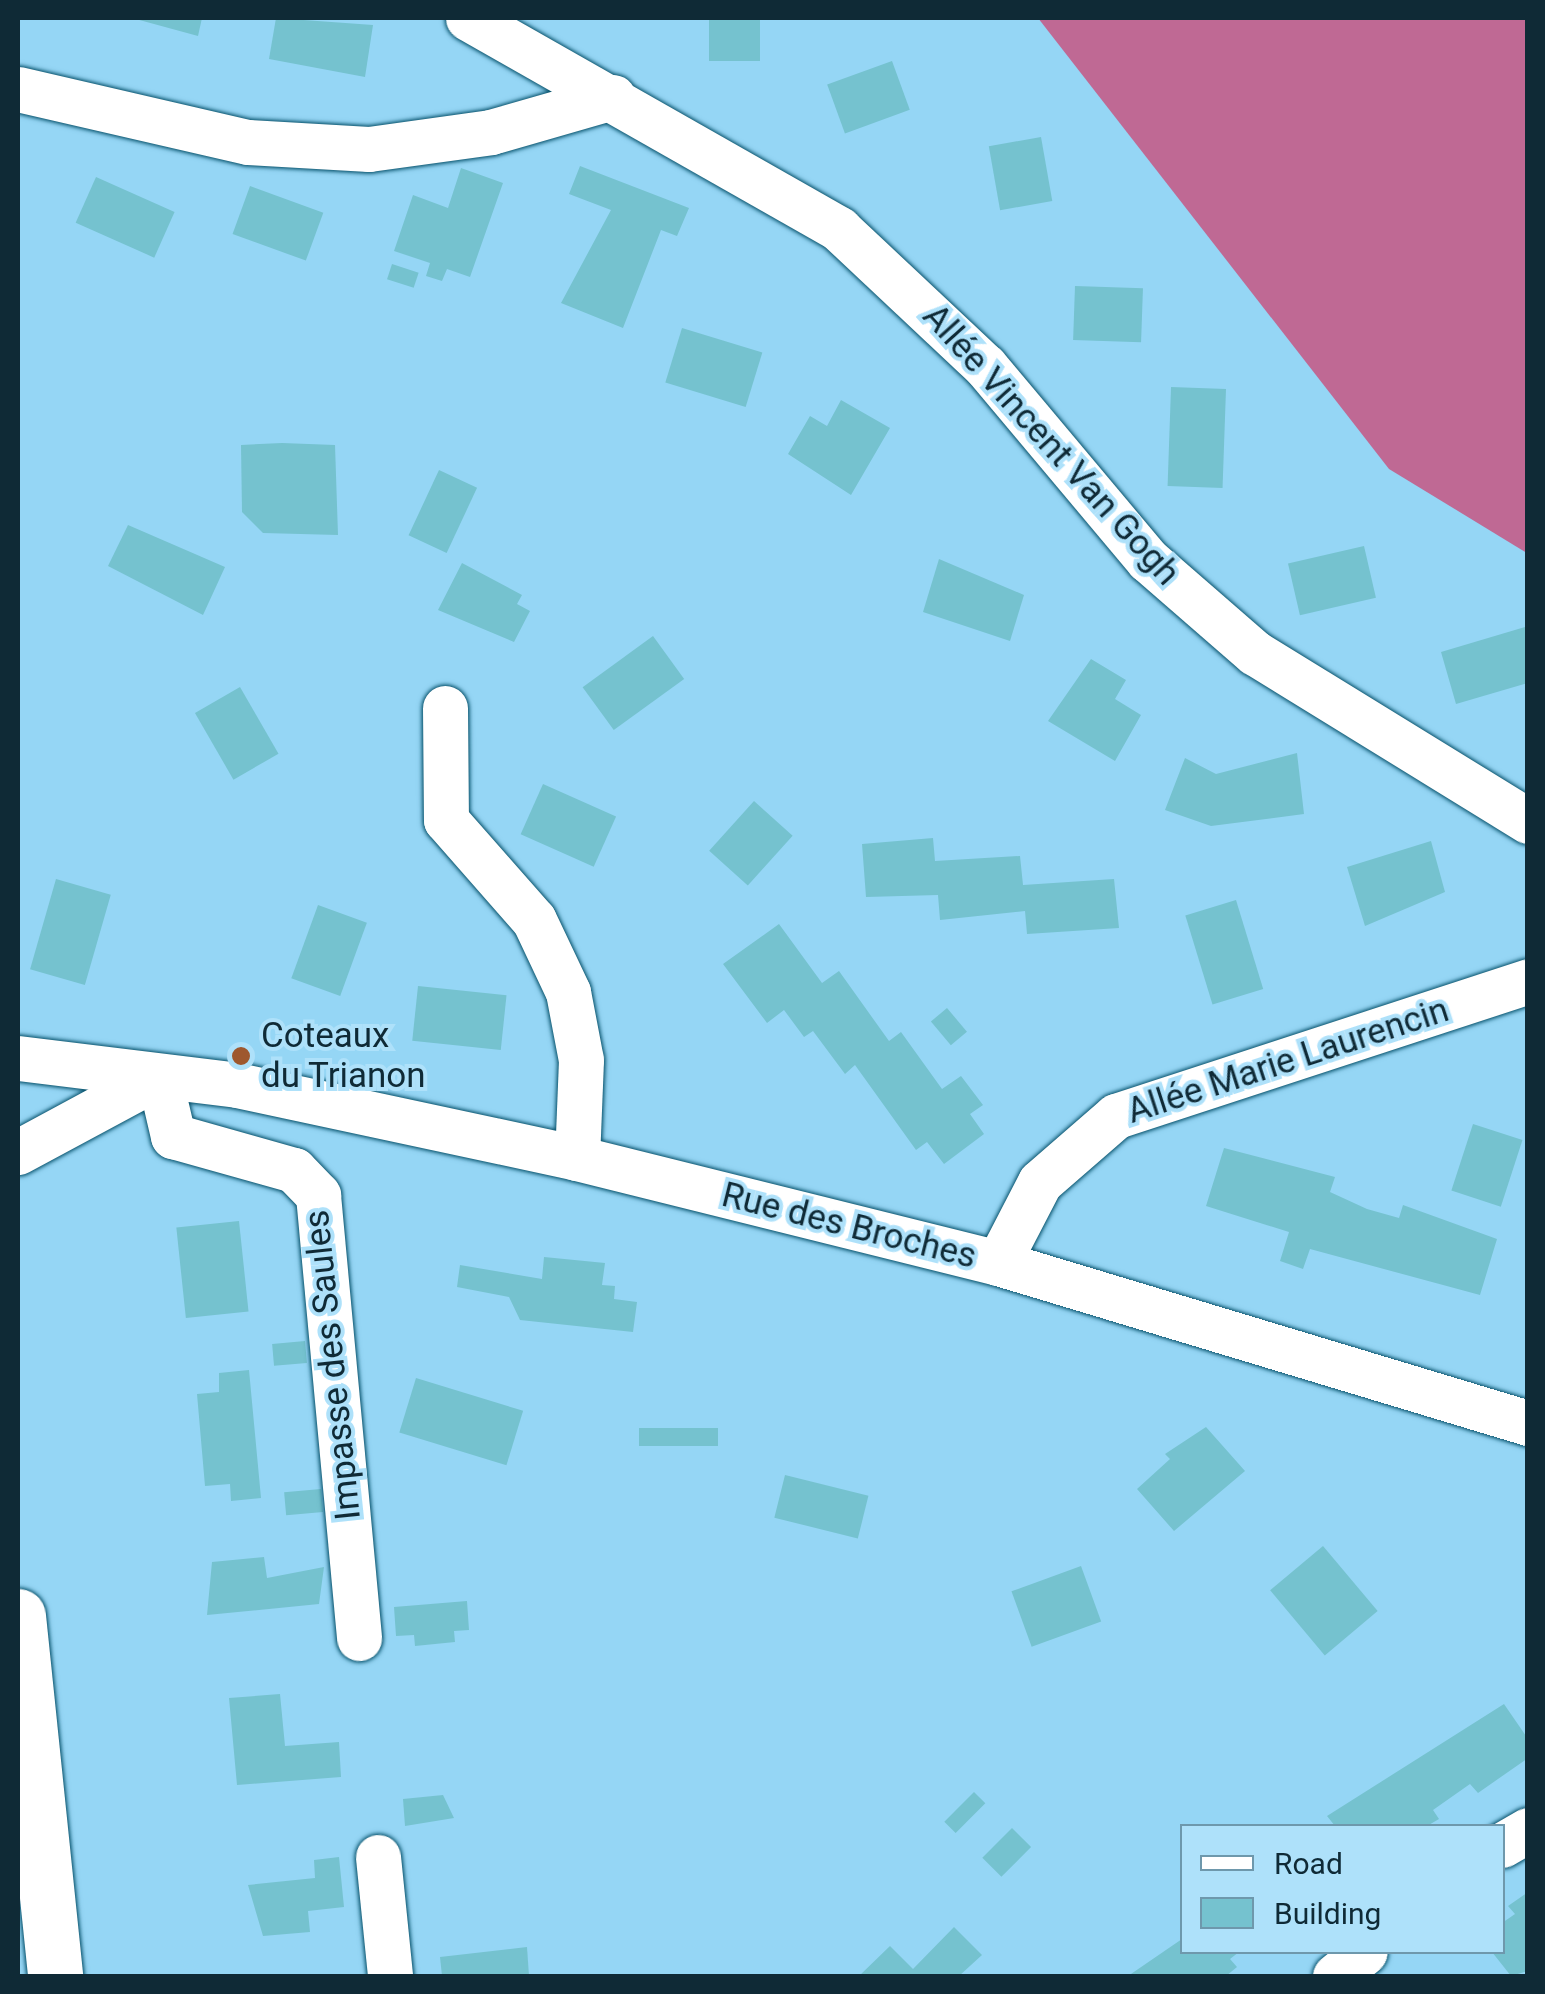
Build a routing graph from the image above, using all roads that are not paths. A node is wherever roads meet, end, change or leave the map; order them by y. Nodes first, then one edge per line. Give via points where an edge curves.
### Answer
1 (468, 18) edge
2 (18, 89) edge
3 (613, 97) junction
4 (445, 708) dead end
5 (1528, 820) edge
6 (1528, 981) edge
7 (18, 1058) edge
8 (159, 1076) junction
9 (18, 1152) edge
10 (576, 1158) junction
11 (998, 1263) junction
12 (1528, 1423) edge
13 (18, 1616) edge
14 (359, 1638) dead end
15 (1528, 1830) edge
16 (1505, 1844) edge
17 (378, 1857) dead end
18 (1364, 1954) edge
19 (18, 1956) edge
20 (20, 1976) edge
21 (55, 1976) edge
22 (390, 1976) edge
23 (1336, 1976) edge

1 - 3 street, Allée Vincent Van Gogh
2 - 3 street via 248,142 370,149 490,132
3 - 5 street, Allée Vincent Van Gogh via 839,229 985,366 1148,560 1255,653
4 - 10 street via 446,820 534,920 568,992 581,1060
6 - 11 street, Allée Marie Laurencin via 1116,1116 1040,1182
7 - 8 street, Rue des Broches
8 - 9 street
8 - 10 street, Rue des Broches
8 - 14 street, Impasse des Saules via 173,1136 294,1170 318,1195
10 - 11 street, Rue des Broches
11 - 12 street, Rue des Broches
13 - 21 main road
15 - 16 street
17 - 22 street
18 - 23 street
19 - 20 main road

